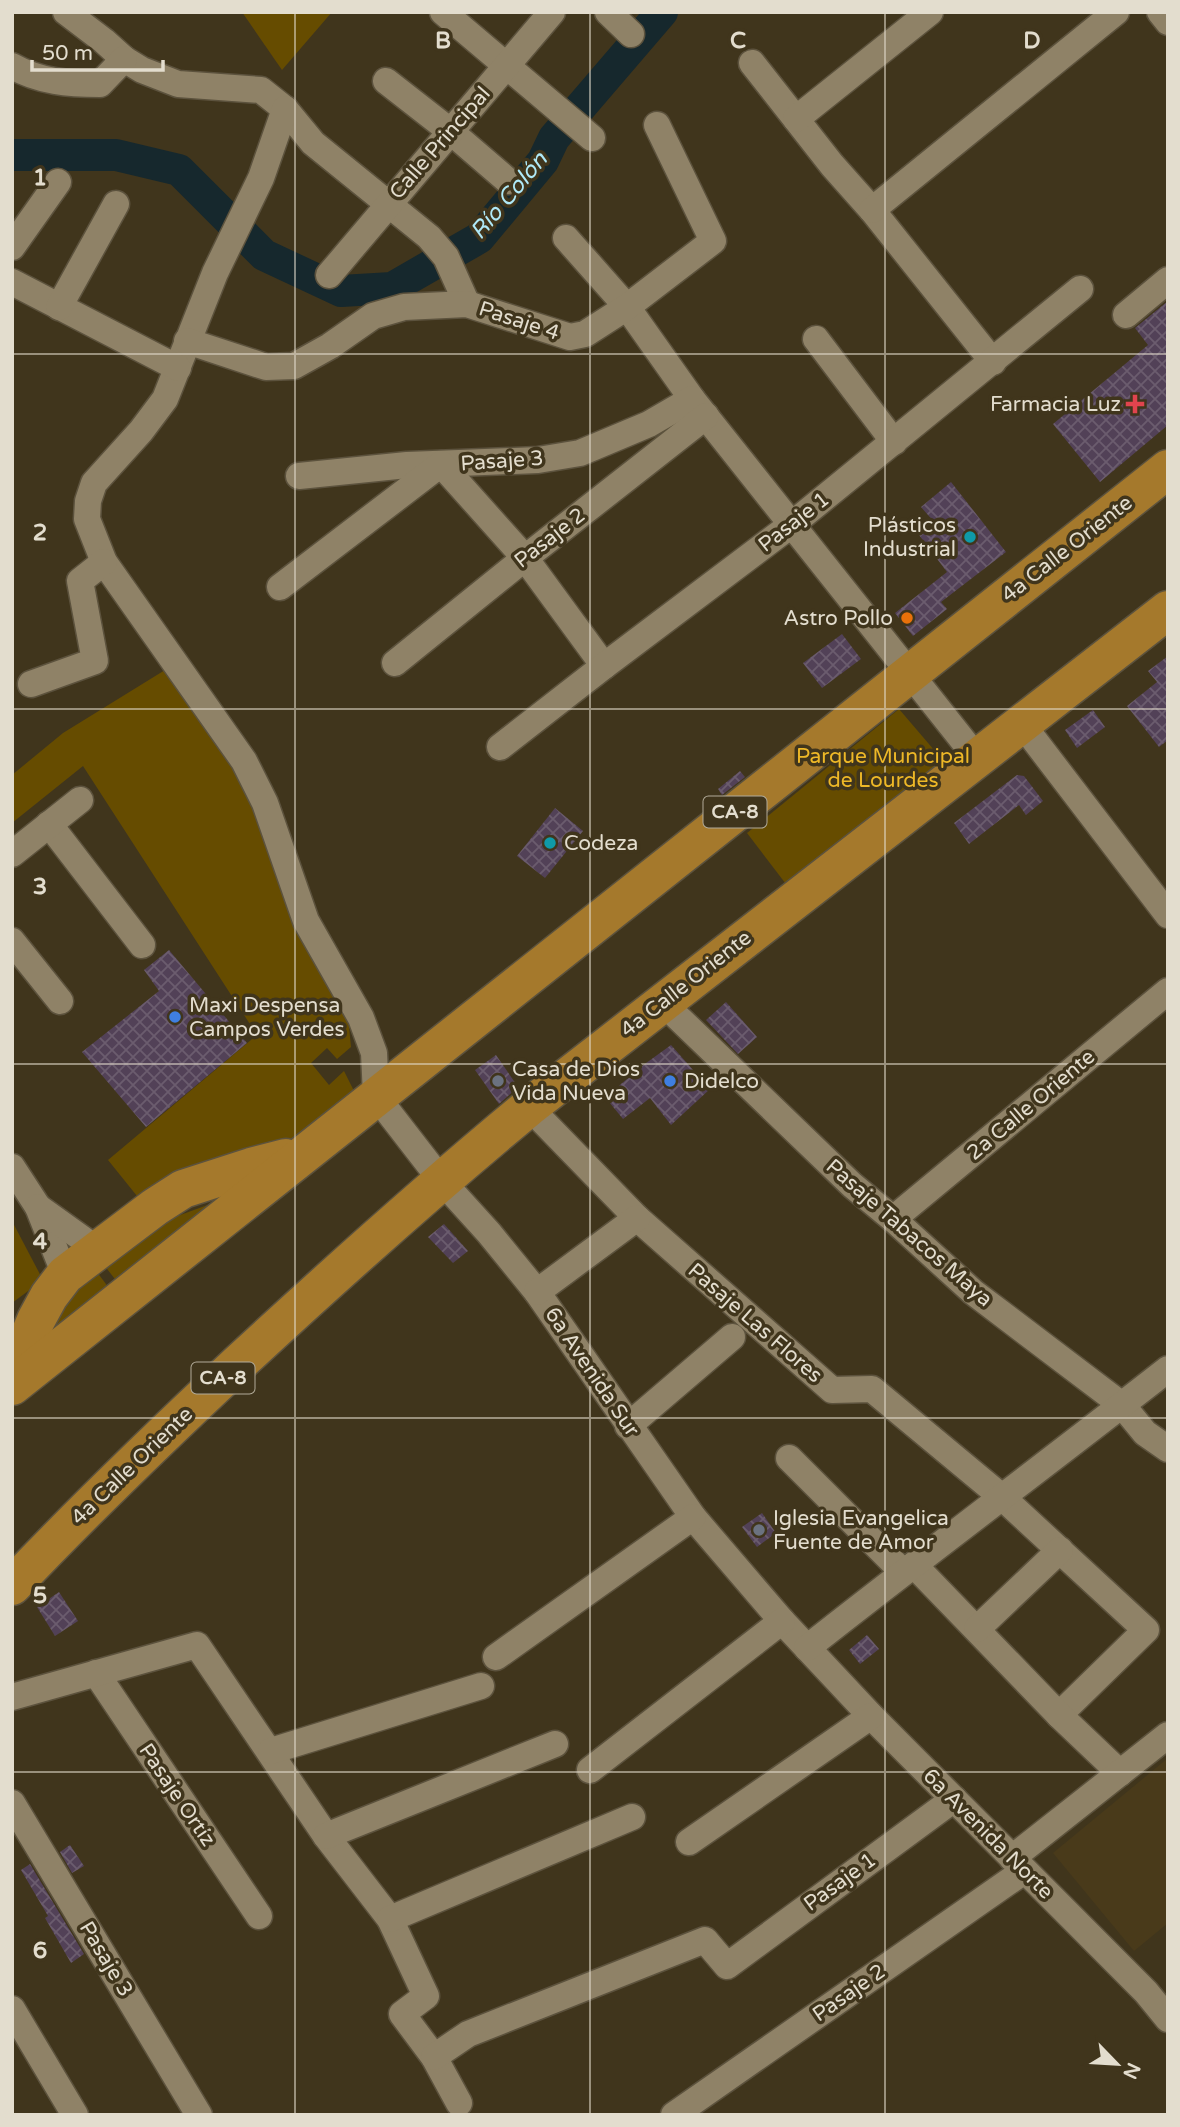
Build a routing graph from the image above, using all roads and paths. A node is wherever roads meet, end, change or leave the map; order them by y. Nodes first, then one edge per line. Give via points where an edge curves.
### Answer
1 (66, 12) edge
2 (443, 12) edge
3 (552, 12) edge
4 (608, 12) edge
5 (930, 12) edge
6 (1116, 12) edge
7 (1160, 12) edge
8 (1168, 22) edge
9 (631, 34) dead end
10 (124, 59) junction
11 (752, 63) dead end
12 (507, 65) junction
13 (12, 66) edge
14 (386, 82) dead end
15 (285, 109) junction
16 (796, 119) junction
17 (657, 125) dead end
18 (450, 131) junction
19 (592, 138) dead end
20 (508, 181) dead end
21 (58, 182) dead end
22 (388, 203) junction
23 (116, 204) dead end
24 (872, 210) junction
25 (566, 238) dead end
26 (12, 247) edge
27 (329, 275) dead end
28 (1168, 280) edge
29 (12, 282) edge
30 (1080, 289) dead end
31 (467, 304) junction
32 (59, 307) junction
33 (627, 307) junction
34 (1126, 315) dead end
35 (816, 339) dead end
36 (187, 341) junction
37 (993, 362) junction
38 (178, 368) junction
39 (699, 407) junction
40 (894, 442) junction
41 (441, 464) junction
42 (1168, 469) edge
43 (299, 476) dead end
44 (791, 525) junction
45 (524, 558) junction
46 (104, 562) junction
47 (280, 587) dead end
48 (1168, 610) edge
49 (395, 663) dead end
50 (604, 666) junction
51 (911, 673) junction
52 (31, 684) dead end
53 (1022, 724) junction
54 (500, 747) dead end
55 (977, 758) junction
56 (80, 800) dead end
57 (49, 824) junction
58 (12, 854) edge
59 (1168, 915) edge
60 (12, 941) edge
61 (142, 945) dead end
62 (1168, 991) edge
63 (60, 1001) dead end
64 (663, 1003) junction
65 (376, 1096) junction
66 (529, 1107) junction
67 (302, 1154) junction
68 (12, 1167) edge
69 (442, 1180) junction
70 (38, 1207) junction
71 (637, 1218) junction
72 (893, 1219) junction
73 (98, 1250) junction
74 (65, 1275) junction
75 (537, 1292) junction
76 (732, 1337) dead end
77 (1168, 1369) edge
78 (12, 1377) edge
79 (12, 1386) edge
80 (1122, 1405) junction
81 (628, 1426) junction
82 (1168, 1449) edge
83 (789, 1458) dead end
84 (1003, 1498) junction
85 (693, 1517) junction
86 (1060, 1550) junction
87 (908, 1569) junction
88 (12, 1586) edge
89 (782, 1621) junction
90 (977, 1629) junction
91 (807, 1648) junction
92 (496, 1657) dead end
93 (96, 1673) junction
94 (481, 1686) dead end
95 (12, 1697) edge
96 (1059, 1715) junction
97 (871, 1716) junction
98 (1168, 1735) edge
99 (555, 1744) dead end
100 (271, 1751) junction
101 (590, 1770) dead end
102 (1120, 1773) junction
103 (954, 1799) junction
104 (12, 1803) edge
105 (632, 1817) dead end
106 (326, 1836) junction
107 (689, 1842) dead end
108 (1018, 1864) junction
109 (259, 1916) dead end
110 (390, 1919) junction
111 (12, 2008) edge
112 (1166, 2016) edge
113 (434, 2057) junction
114 (459, 2102) dead end
115 (199, 2114) edge
116 (75, 2115) edge
117 (674, 2115) edge

1 - 10 street
2 - 12 street
3 - 12 street, Calle Principal
4 - 9 street
5 - 16 street
6 - 24 street
7 - 8 street
10 - 13 street via 100,84 29,76
10 - 15 street via 178,84 261,90
11 - 16 street
12 - 18 street, Calle Principal
12 - 19 street
14 - 18 street
15 - 22 street via 313,143
15 - 36 street via 261,178
16 - 24 street
17 - 33 street, Pasaje 4 via 713,241
18 - 20 street
18 - 22 street, Calle Principal
21 - 26 street
22 - 27 street, Calle Principal
22 - 31 street via 446,257
23 - 32 street
24 - 37 street
25 - 33 street
28 - 34 street
29 - 32 street
30 - 37 street, Pasaje 1
31 - 33 street, Pasaje 4 via 570,337 585,334
31 - 36 street, Pasaje 4 via 404,307 373,316 294,366 266,367
32 - 38 street
33 - 39 street
35 - 40 street
36 - 38 street
37 - 40 street, Pasaje 1
38 - 46 street via 165,399 94,483 87,519
39 - 41 street, Pasaje 3 via 580,453 538,460
39 - 44 street
39 - 45 street, Pasaje 2
40 - 44 street, Pasaje 1
41 - 43 street, Pasaje 3
41 - 45 street
41 - 47 street
42 - 51 highway, 4a Calle Oriente / CA-8
44 - 50 street, Pasaje 1
44 - 51 street
45 - 49 street, Pasaje 2
45 - 50 street
46 - 52 street via 80,581 95,661
46 - 65 street via 244,761 306,921 361,1018 374,1053
48 - 53 highway, 4a Calle Oriente / CA-8
50 - 54 street, Pasaje 1
51 - 55 street
51 - 65 highway, 4a Calle Oriente / CA-8
53 - 55 highway, 4a Calle Oriente / CA-8
53 - 59 street
55 - 64 highway, 4a Calle Oriente / CA-8
56 - 57 street
57 - 58 street
57 - 61 street
60 - 63 street
62 - 72 street, 2a Calle Oriente
64 - 66 highway, 4a Calle Oriente / CA-8
64 - 72 street, Pasaje Tabacos Maya
65 - 67 highway, 4a Calle Oriente / CA-8
65 - 69 street, 6a Avenida Sur
66 - 69 highway, 4a Calle Oriente / CA-8
66 - 71 street, Pasaje Las Flores
67 - 73 highway via 183,1189
67 - 79 highway, 4a Calle Oriente / CA-8
68 - 70 street
69 - 75 street, 6a Avenida Sur
69 - 88 highway, 4a Calle Oriente / CA-8 via 153,1443
70 - 73 street
70 - 74 street
71 - 75 street
71 - 84 street, Pasaje Las Flores via 832,1390 872,1389
72 - 80 street, Pasaje Tabacos Maya via 973,1292
73 - 74 highway
74 - 78 highway via 36,1320
75 - 81 street, 6a Avenida Sur
76 - 81 street
77 - 80 street
80 - 82 street, Pasaje Tabacos Maya via 1144,1433
80 - 84 street
81 - 85 street, 6a Avenida Sur
83 - 87 street
84 - 86 street, Pasaje Las Flores
84 - 87 street
85 - 89 street, 6a Avenida Sur
85 - 92 street
86 - 90 street
86 - 96 street, Pasaje Las Flores via 1146,1630
87 - 90 street
87 - 91 street
89 - 91 street, 6a Avenida Sur
89 - 101 street
90 - 96 street
91 - 97 street, 6a Avenida Norte
93 - 95 street
93 - 100 street via 197,1645
93 - 109 street, Pasaje Ortíz
94 - 100 street
96 - 102 street
97 - 103 street, 6a Avenida Norte
97 - 107 street
98 - 102 street, Pasaje 2
99 - 106 street
100 - 106 street
102 - 108 street, Pasaje 2
103 - 108 street, 6a Avenida Norte
103 - 113 street, Pasaje 1 via 727,1965 705,1940 468,2034
104 - 115 street, Pasaje 3
105 - 110 street
106 - 110 street
108 - 112 street, 6a Avenida Norte
108 - 117 street, Pasaje 2
110 - 113 street via 426,1996 402,2014
111 - 116 street
113 - 114 street

